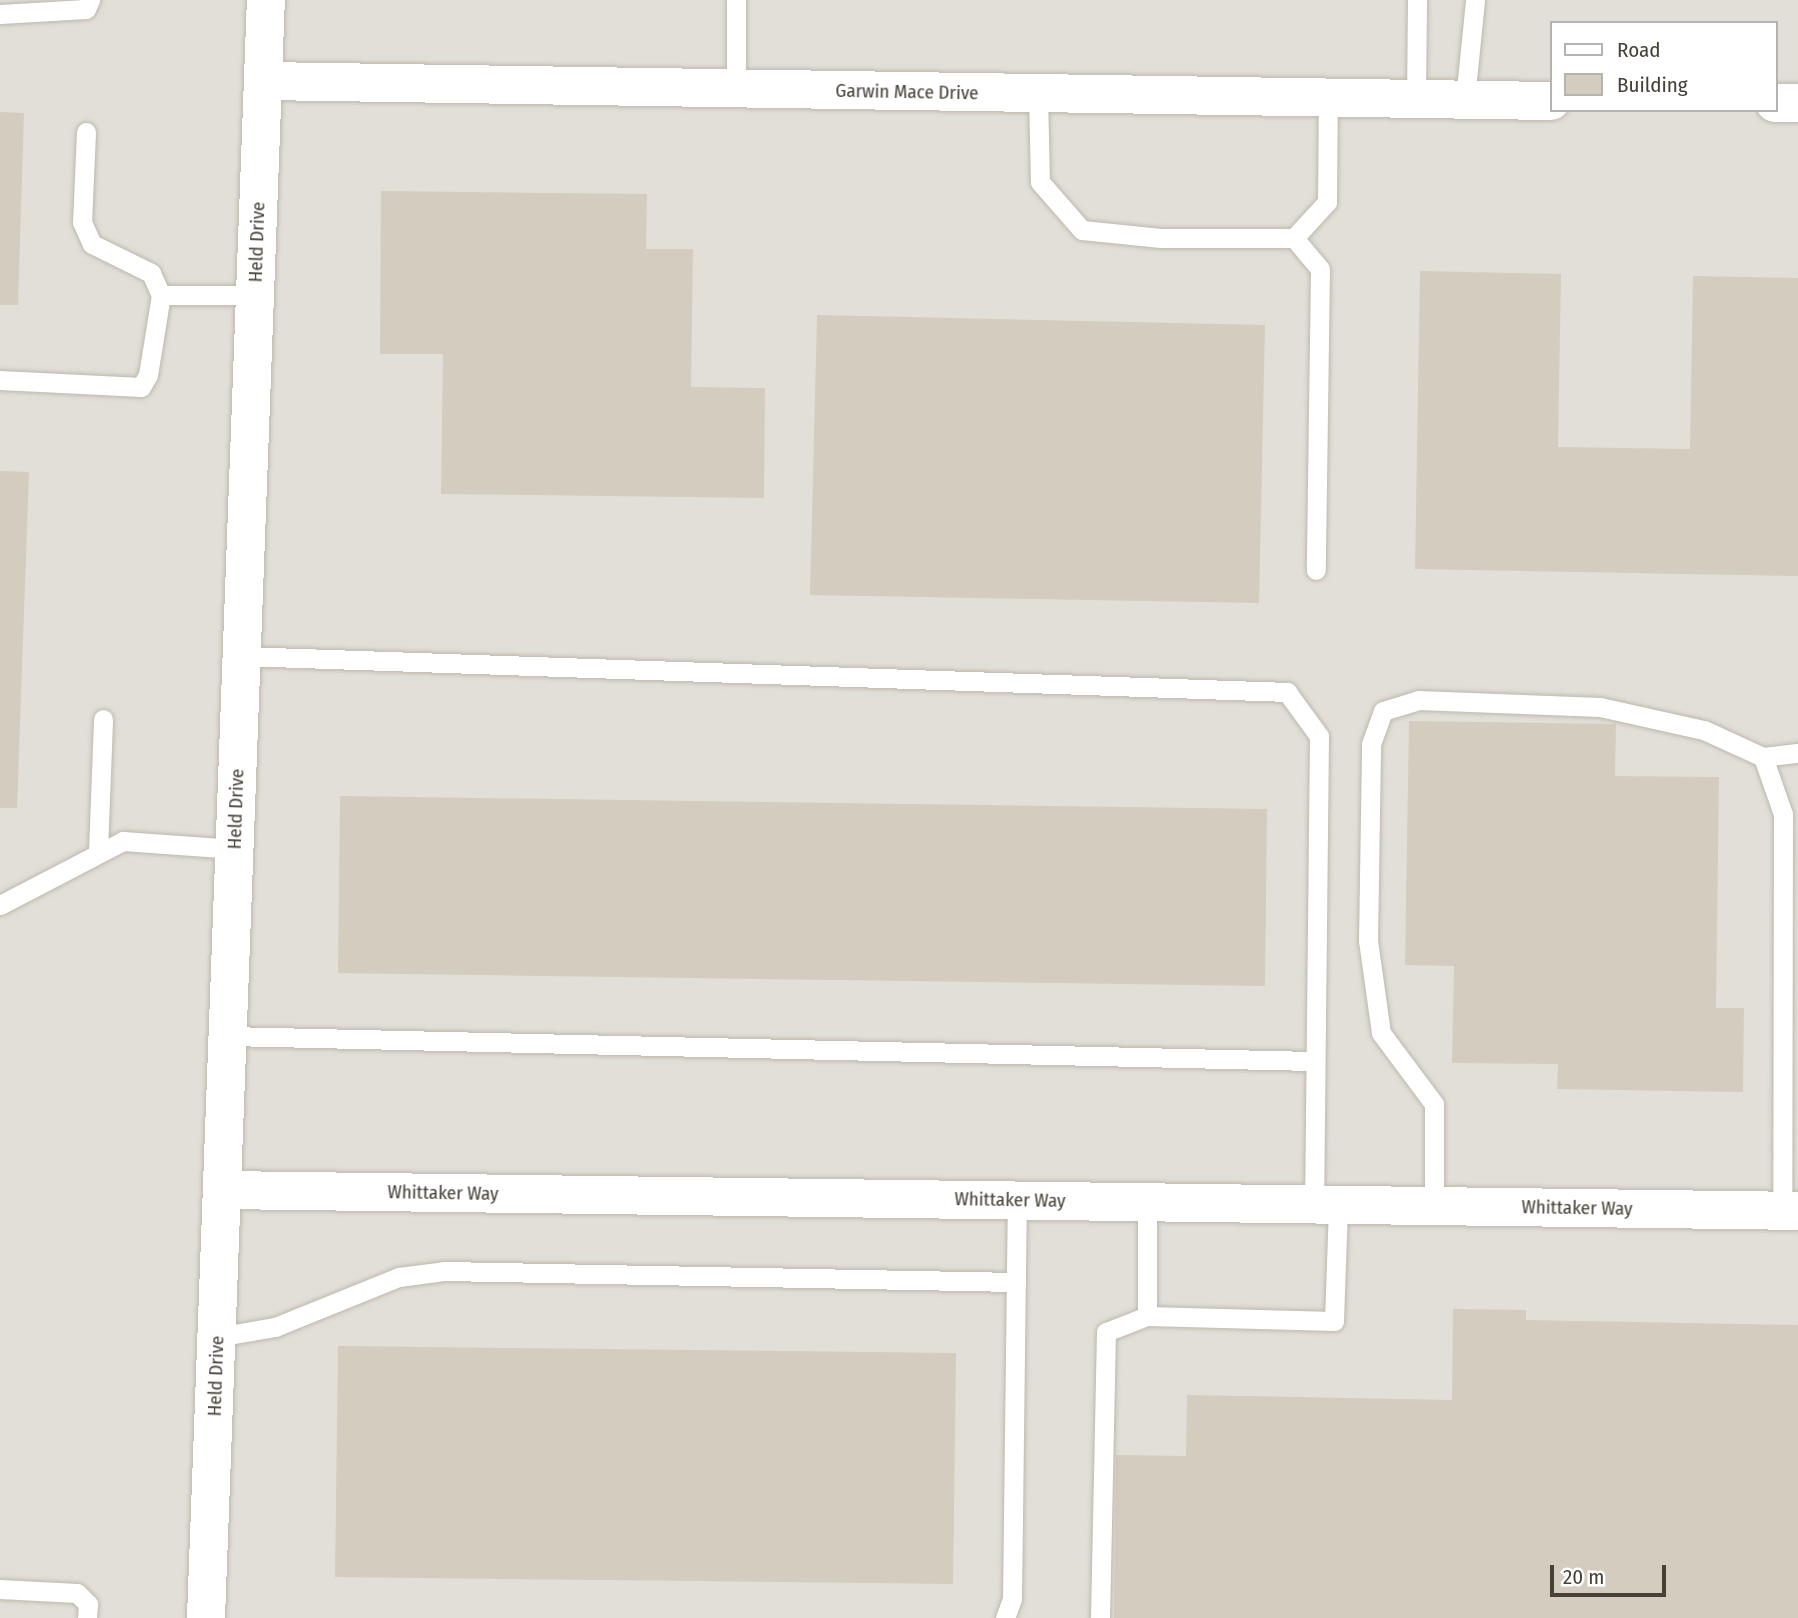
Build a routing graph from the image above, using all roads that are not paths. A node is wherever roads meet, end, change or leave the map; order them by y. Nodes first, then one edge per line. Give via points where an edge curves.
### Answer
1 (90, 0) edge
2 (266, 0) edge
3 (736, 0) edge
4 (1418, 0) edge
5 (1475, 0) edge
6 (0, 14) edge
7 (263, 81) junction
8 (736, 88) junction
9 (1038, 94) junction
10 (1328, 96) junction
11 (1416, 98) junction
12 (1465, 99) junction
13 (1549, 101) edge
14 (1777, 103) edge
15 (1798, 103) edge
16 (86, 132) dead end
17 (1294, 238) junction
18 (160, 295) junction
19 (255, 295) junction
20 (0, 380) edge
21 (1316, 570) dead end
22 (242, 656) junction
23 (103, 719) dead end
24 (1798, 753) edge
25 (1763, 757) junction
26 (235, 849) junction
27 (98, 851) junction
28 (0, 905) edge
29 (228, 1036) junction
30 (1315, 1061) junction
31 (222, 1190) junction
32 (1017, 1200) junction
33 (1147, 1202) junction
34 (1326, 1204) junction
35 (1434, 1206) junction
36 (1790, 1211) edge
37 (1016, 1282) junction
38 (1147, 1316) junction
39 (217, 1337) junction
40 (0, 1589) edge
41 (88, 1618) edge
42 (206, 1618) edge
43 (1005, 1618) edge
44 (1100, 1618) edge

1 - 6 lane via 86,9
2 - 7 street, Held Drive
3 - 8 lane
4 - 11 lane
5 - 12 lane
7 - 8 street, Garwin Mace Drive
7 - 19 street, Held Drive
8 - 9 street, Garwin Mace Drive
9 - 10 street, Garwin Mace Drive
9 - 17 lane via 1040,182 1082,230 1161,238
10 - 11 street, Garwin Mace Drive
10 - 17 lane via 1327,202
11 - 12 street, Garwin Mace Drive
12 - 13 street, Garwin Mace Drive
14 - 15 street
16 - 18 lane via 82,222 92,244 151,273
17 - 21 lane via 1320,269
18 - 19 lane
18 - 20 lane via 148,374 141,387
19 - 22 street, Held Drive
22 - 26 street, Held Drive
22 - 30 lane via 1287,692 1319,736
23 - 27 lane
24 - 25 lane
25 - 35 lane via 1704,730 1600,707 1418,700 1383,710 1371,744 1368,941 1381,1033 1434,1104
25 - 36 lane via 1783,814
26 - 27 lane via 122,841
26 - 29 street, Held Drive
27 - 28 lane
29 - 30 lane
29 - 31 street, Held Drive
30 - 34 lane
31 - 32 street, Whittaker Way
31 - 39 street, Held Drive
32 - 33 street, Whittaker Way
32 - 37 lane
33 - 34 street, Whittaker Way
33 - 38 lane
34 - 35 street, Whittaker Way
34 - 38 lane via 1334,1321
35 - 36 street, Whittaker Way
37 - 39 lane via 444,1271 399,1277 275,1327
37 - 43 lane via 1012,1599
38 - 44 lane via 1106,1332
39 - 42 street, Held Drive
40 - 41 lane via 77,1593 88,1604

